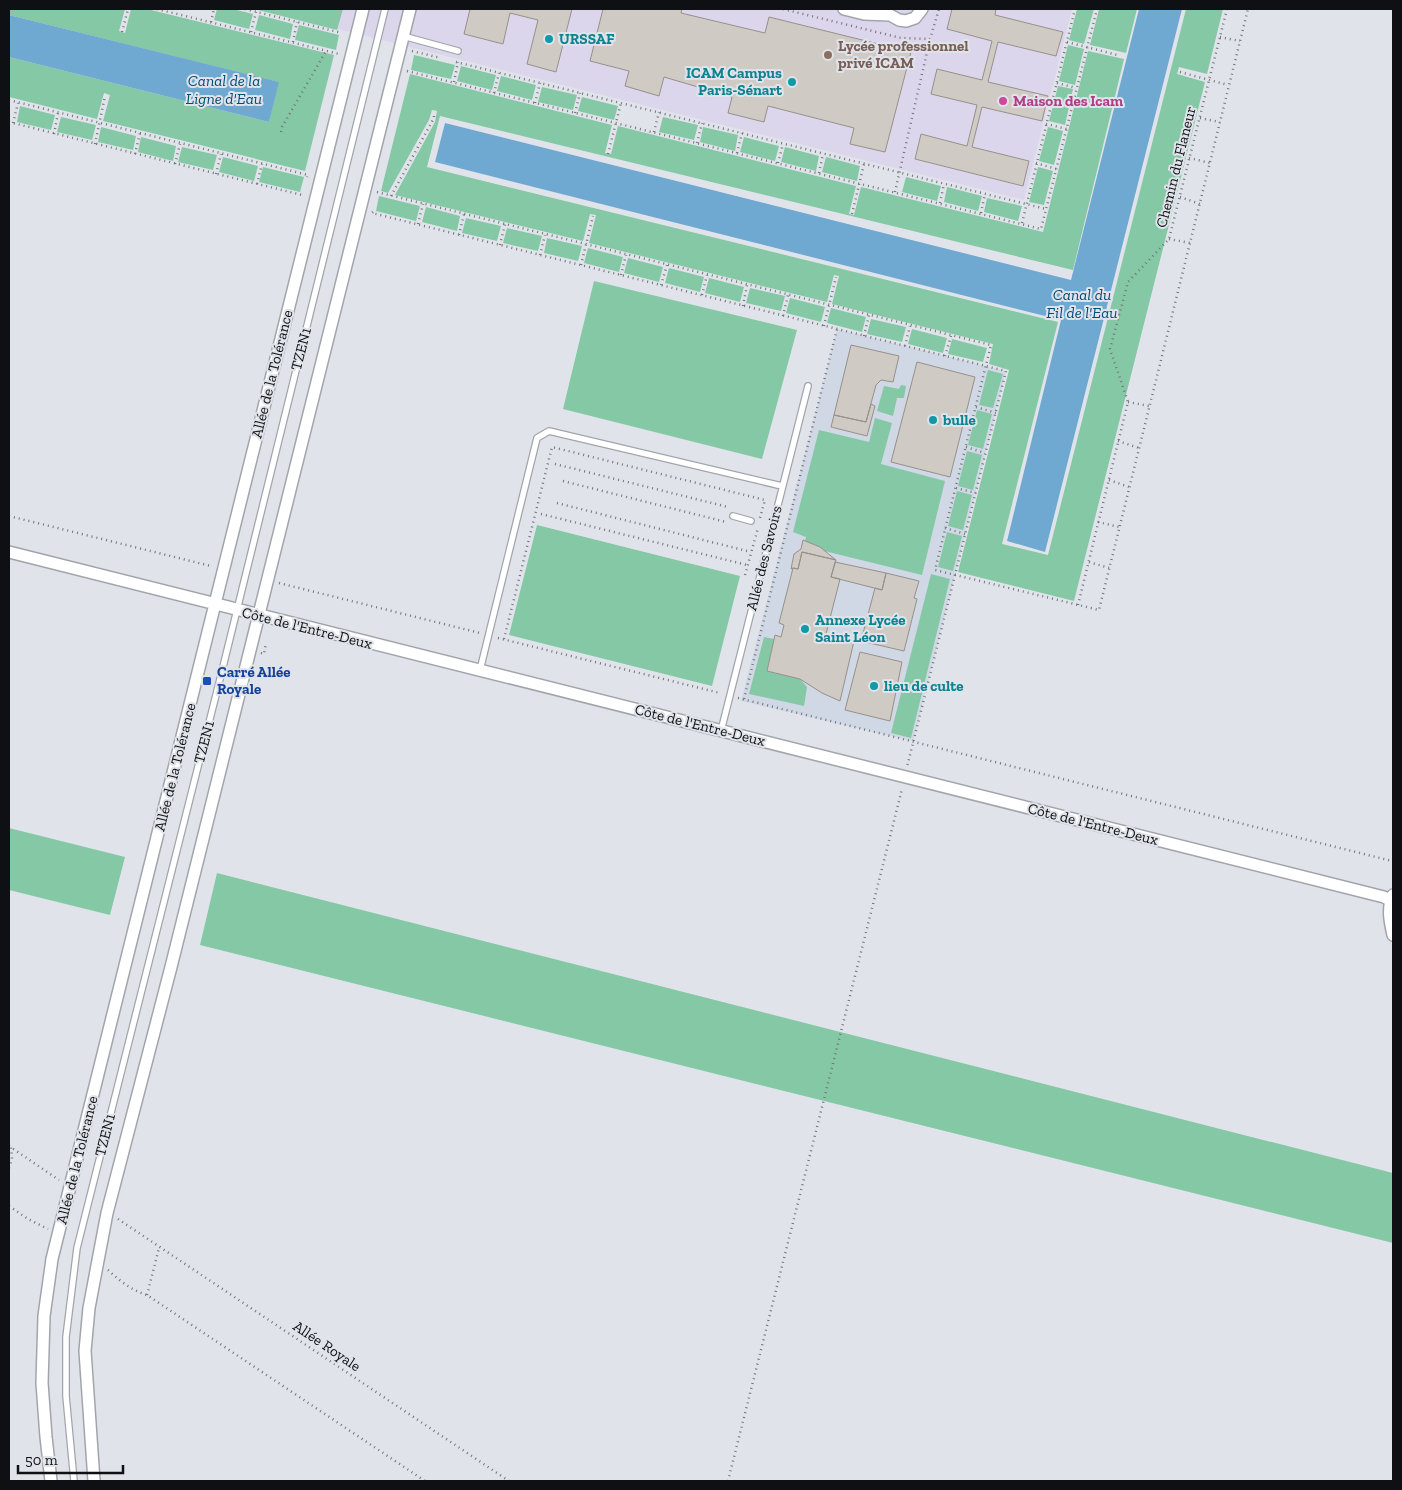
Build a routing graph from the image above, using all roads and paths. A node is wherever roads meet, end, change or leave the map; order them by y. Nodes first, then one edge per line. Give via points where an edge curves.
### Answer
1 (128, 9) edge
2 (158, 9) edge
3 (214, 9) edge
4 (245, 9) edge
5 (363, 9) edge
6 (385, 9) edge
7 (410, 9) edge
8 (844, 9) edge
9 (922, 9) edge
10 (1075, 9) edge
11 (1097, 9) edge
12 (1227, 9) edge
13 (1248, 9) edge
14 (170, 10) edge
15 (256, 12) junction
16 (211, 22) junction
17 (297, 22) junction
18 (122, 32) dead end
19 (251, 32) junction
20 (342, 33) dead end
21 (1220, 36) junction
22 (415, 39) junction
23 (930, 39) dead end
24 (1240, 41) junction
25 (293, 42) junction
26 (402, 42) junction
27 (1067, 42) junction
28 (1087, 47) junction
29 (326, 51) junction
30 (412, 51) junction
31 (458, 51) dead end
32 (338, 54) dead end
33 (1117, 55) dead end
34 (411, 58) dead end
35 (458, 62) junction
36 (409, 64) dead end
37 (395, 68) junction
38 (407, 71) junction
39 (1180, 72) dead end
40 (499, 73) junction
41 (1210, 80) junction
42 (454, 82) junction
43 (540, 83) junction
44 (1057, 83) junction
45 (1228, 85) junction
46 (1076, 88) junction
47 (494, 93) junction
48 (580, 93) junction
49 (105, 96) dead end
50 (9, 100) edge
51 (18, 102) junction
52 (535, 103) junction
53 (621, 103) junction
54 (659, 112) junction
55 (58, 113) junction
56 (434, 113) dead end
57 (576, 113) junction
58 (1200, 118) junction
59 (9, 122) edge
60 (1220, 122) junction
61 (13, 123) junction
62 (99, 123) junction
63 (616, 123) junction
64 (702, 123) junction
65 (1046, 124) junction
66 (1067, 129) junction
67 (281, 132) dead end
68 (654, 132) junction
69 (140, 133) junction
70 (742, 133) junction
71 (54, 134) junction
72 (180, 143) junction
73 (697, 143) junction
74 (95, 144) junction
75 (783, 144) junction
76 (737, 153) junction
77 (135, 154) junction
78 (221, 154) junction
79 (608, 154) dead end
80 (823, 154) junction
81 (1189, 158) junction
82 (778, 163) junction
83 (1210, 163) junction
84 (175, 164) junction
85 (262, 164) junction
86 (864, 164) junction
87 (1036, 164) junction
88 (1056, 169) junction
89 (819, 173) junction
90 (899, 173) junction
91 (216, 174) junction
92 (308, 175) junction
93 (321, 178) junction
94 (306, 182) dead end
95 (860, 183) junction
96 (256, 184) junction
97 (944, 184) junction
98 (304, 189) dead end
99 (365, 189) junction
100 (377, 192) junction
101 (895, 192) junction
102 (985, 194) junction
103 (391, 196) junction
104 (1179, 197) junction
105 (376, 199) dead end
106 (423, 204) junction
107 (940, 204) junction
108 (1026, 204) junction
109 (1200, 204) junction
110 (374, 206) dead end
111 (1046, 209) junction
112 (464, 214) junction
113 (852, 214) dead end
114 (981, 214) junction
115 (593, 216) dead end
116 (418, 224) junction
117 (505, 224) junction
118 (1022, 224) junction
119 (546, 234) junction
120 (459, 235) junction
121 (1169, 239) junction
122 (1190, 243) junction
123 (586, 244) junction
124 (500, 245) junction
125 (626, 254) junction
126 (540, 255) junction
127 (581, 265) junction
128 (667, 265) junction
129 (621, 275) junction
130 (707, 275) junction
131 (836, 277) dead end
132 (661, 285) junction
133 (747, 285) junction
134 (788, 295) junction
135 (702, 296) junction
136 (829, 305) junction
137 (743, 306) junction
138 (869, 315) junction
139 (783, 316) junction
140 (910, 325) junction
141 (824, 326) junction
142 (837, 329) junction
143 (951, 335) junction
144 (864, 336) junction
145 (905, 346) junction
146 (945, 356) junction
147 (986, 366) junction
148 (808, 386) dead end
149 (1128, 402) junction
150 (1149, 406) junction
151 (976, 407) junction
152 (996, 413) junction
153 (1118, 441) junction
154 (966, 447) junction
155 (1139, 448) junction
156 (986, 453) junction
157 (555, 464) dead end
158 (563, 480) dead end
159 (1109, 480) junction
160 (782, 486) junction
161 (1129, 487) junction
162 (955, 488) junction
163 (976, 493) junction
164 (557, 503) dead end
165 (735, 509) dead end
166 (541, 514) dead end
167 (755, 514) dead end
168 (9, 516) edge
169 (733, 516) dead end
170 (761, 516) junction
171 (751, 520) dead end
172 (1098, 522) junction
173 (731, 523) dead end
174 (1119, 527) junction
175 (945, 528) junction
176 (752, 529) dead end
177 (757, 530) junction
178 (965, 534) junction
179 (9, 552) edge
180 (751, 552) junction
181 (1088, 562) junction
182 (747, 566) junction
183 (1109, 568) junction
184 (224, 570) junction
185 (955, 574) junction
186 (745, 575) dead end
187 (267, 580) junction
188 (215, 604) junction
189 (1078, 605) junction
190 (237, 610) junction
191 (257, 615) junction
192 (489, 636) junction
193 (504, 639) junction
194 (480, 670) junction
195 (730, 696) junction
196 (744, 699) junction
197 (721, 731) junction
198 (913, 741) junction
199 (905, 776) junction
200 (1393, 860) edge
201 (1392, 897) edge
202 (1393, 935) edge
203 (10, 1146) edge
204 (9, 1168) edge
205 (42, 1169) dead end
206 (10, 1207) edge
207 (28, 1219) dead end
208 (133, 1229) dead end
209 (159, 1248) junction
210 (118, 1280) dead end
211 (147, 1295) junction
212 (51, 1481) edge
213 (74, 1481) edge
214 (94, 1481) edge
215 (425, 1481) edge
216 (509, 1481) edge
217 (728, 1481) edge

1 - 18 path
2 - 14 path
3 - 16 path
4 - 15 path
5 - 93 street, Allée de la Tolérance
6 - 190 lane, TZEN1
7 - 26 street
8 - 9 street via 890,15 898,20 914,18
10 - 27 path
11 - 28 path
12 - 21 path, Chemin du Flaneur
13 - 24 path
14 - 16 path
15 - 17 path
15 - 19 path
16 - 19 path
17 - 20 path
17 - 25 path
19 - 25 path
21 - 24 path
21 - 41 path, Chemin du Flaneur
22 - 26 lane
22 - 30 path
22 - 31 lane
23 - 90 path
24 - 45 path
25 - 29 path
26 - 30 path
26 - 37 street
27 - 28 path
27 - 44 path
28 - 33 path
28 - 46 path
29 - 32 path
29 - 67 path
30 - 34 path
30 - 35 path
35 - 40 path
35 - 42 path
36 - 38 path
37 - 38 path
37 - 99 street
38 - 42 path
39 - 41 path
40 - 43 path
40 - 47 path
41 - 45 path
41 - 58 path, Chemin du Flaneur
42 - 47 path
43 - 48 path
43 - 52 path
44 - 46 path
44 - 65 path
45 - 60 path
46 - 66 path
47 - 52 path
48 - 53 path
48 - 57 path
49 - 62 path
50 - 51 path
51 - 55 path
51 - 61 path
52 - 57 path
53 - 54 path
53 - 63 path
54 - 64 path
54 - 68 path
55 - 62 path
55 - 71 path
56 - 103 path
57 - 63 path
58 - 60 path
58 - 81 path, Chemin du Flaneur
59 - 61 path
60 - 83 path
61 - 71 path
62 - 69 path
62 - 74 path
63 - 68 path
63 - 79 path
64 - 70 path
64 - 73 path
65 - 66 path
65 - 87 path
66 - 88 path
68 - 73 path
69 - 72 path
69 - 77 path
70 - 75 path
70 - 76 path
71 - 74 path
72 - 78 path
72 - 84 path
73 - 76 path
74 - 77 path
75 - 80 path
75 - 82 path
76 - 82 path
77 - 84 path
78 - 85 path
78 - 91 path
80 - 86 path
80 - 89 path
81 - 83 path
81 - 104 path, Chemin du Flaneur
82 - 89 path
83 - 109 path
84 - 91 path
85 - 92 path
85 - 96 path
86 - 90 path
86 - 95 path
87 - 88 path
87 - 108 path
88 - 111 path
89 - 95 path
90 - 97 path
90 - 101 path
91 - 96 path
92 - 93 path
92 - 94 path
93 - 184 street, Allée de la Tolérance
95 - 101 path
95 - 113 path
96 - 98 path via 302,196
97 - 102 path
97 - 107 path
99 - 100 path
99 - 187 street
100 - 103 path
100 - 105 path
101 - 107 path
102 - 108 path
102 - 114 path
103 - 106 path
104 - 109 path
104 - 121 path, Chemin du Flaneur
106 - 112 path
106 - 116 path
107 - 114 path
108 - 111 path
108 - 118 path
109 - 122 path
110 - 116 path via 372,213
111 - 118 path via 1041,229
112 - 117 path
112 - 120 path
114 - 118 path
115 - 123 path
116 - 120 path
117 - 119 path
117 - 124 path
119 - 123 path
119 - 126 path
120 - 124 path
121 - 122 path
121 - 149 path, Chemin du Flaneur via 1128,282 1110,349
122 - 150 path
123 - 125 path
123 - 127 path
124 - 126 path
125 - 128 path
125 - 129 path
126 - 127 path
127 - 129 path
128 - 130 path
128 - 132 path
129 - 132 path
130 - 133 path
130 - 135 path
131 - 136 path
132 - 135 path
133 - 134 path
133 - 137 path
134 - 136 path
134 - 139 path
135 - 137 path
136 - 138 path
136 - 141 path
137 - 139 path
138 - 140 path
138 - 144 path
139 - 141 path
140 - 143 path
140 - 145 path
141 - 142 path
142 - 144 path
142 - 196 path
143 - 146 path
143 - 147 path via 990,345
144 - 145 path
145 - 146 path
146 - 147 path
147 - 151 path
147 - 152 path via 1006,371
148 - 160 lane, Allée des Savoirs
149 - 150 path
149 - 153 path
150 - 155 path
151 - 152 path
151 - 154 path
152 - 156 path
153 - 155 path
153 - 159 path
154 - 156 path
154 - 162 path
155 - 161 path
156 - 163 path
157 - 165 path
158 - 173 path
159 - 161 path
159 - 172 path
160 - 192 lane via 549,430 537,438
160 - 195 lane, Allée des Savoirs
161 - 174 path
162 - 163 path
162 - 175 path
163 - 178 path
164 - 180 path
166 - 182 path
167 - 170 path
168 - 184 path
169 - 171 lane
170 - 177 path
170 - 193 path via 766,500 552,447
172 - 174 path
172 - 181 path
174 - 183 path
175 - 178 path
175 - 185 path via 935,570
176 - 177 path
177 - 180 path
178 - 185 path
179 - 188 street, Côte de l'Entre-Deux
180 - 182 path
181 - 183 path
181 - 189 path
182 - 186 path
183 - 189 path via 1098,610
184 - 188 street, Allée de la Tolérance
185 - 189 path
185 - 198 path
187 - 191 street
187 - 192 path
188 - 190 street, Côte de l'Entre-Deux
188 - 212 street, Allée de la Tolérance via 54,1251 44,1316 42,1383
190 - 191 street, Côte de l'Entre-Deux
190 - 213 lane, TZEN1 via 77,1248 66,1337 66,1396
191 - 194 street, Côte de l'Entre-Deux
191 - 214 street via 107,1212 89,1308 85,1352
192 - 193 path
192 - 194 lane
193 - 195 path
194 - 197 street, Côte de l'Entre-Deux
195 - 196 path
195 - 197 lane, Allée des Savoirs
196 - 198 path
197 - 199 street, Côte de l'Entre-Deux
198 - 199 path
198 - 200 path
199 - 201 street, Côte de l'Entre-Deux
199 - 217 path
201 - 202 street via 1389,920
203 - 204 path via 12,1159
203 - 205 path
206 - 207 path
208 - 209 path, Allée Royale
209 - 211 path
209 - 216 path, Allée Royale
210 - 211 path
211 - 215 path

